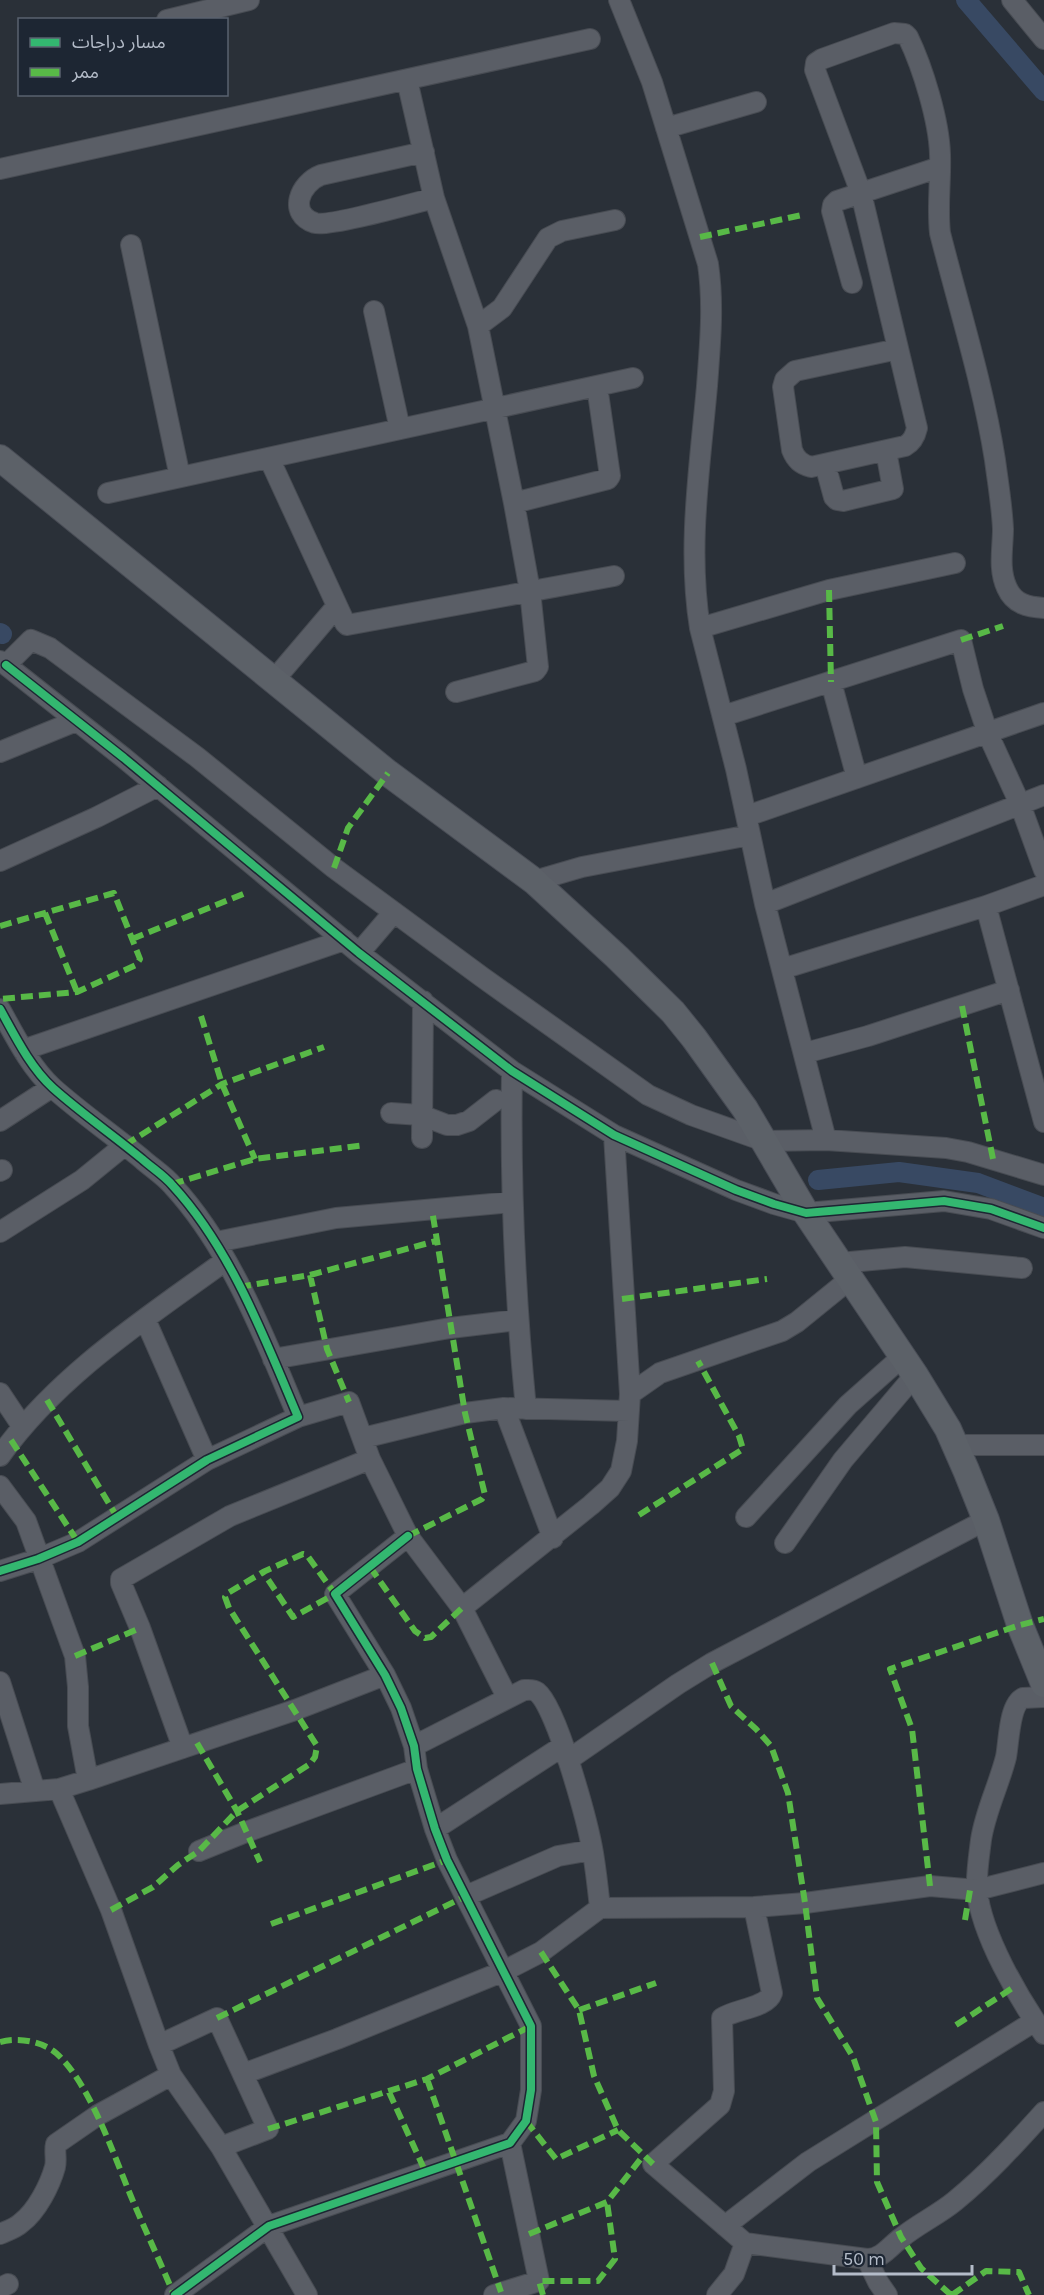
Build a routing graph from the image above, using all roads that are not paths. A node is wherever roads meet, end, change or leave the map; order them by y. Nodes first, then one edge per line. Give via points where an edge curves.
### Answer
1 (249, 0) edge
2 (619, 0) edge
3 (1012, 0) edge
4 (175, 18) edge
5 (590, 39) dead end
6 (1044, 39) edge
7 (407, 80) junction
8 (756, 102) dead end
9 (666, 128) junction
10 (424, 152) junction
11 (940, 167) junction
12 (0, 170) edge
13 (861, 193) junction
14 (434, 198) junction
15 (615, 220) dead end
16 (131, 245) dead end
17 (852, 283) dead end
18 (374, 311) dead end
19 (478, 326) junction
20 (898, 349) junction
21 (633, 378) dead end
22 (597, 386) junction
23 (495, 409) junction
24 (400, 429) junction
25 (886, 451) junction
26 (0, 458) edge
27 (269, 458) junction
28 (825, 464) junction
29 (180, 477) junction
30 (108, 493) dead end
31 (514, 503) junction
32 (955, 563) dead end
33 (614, 576) dead end
34 (530, 591) junction
35 (337, 606) junction
36 (1044, 608) edge
37 (700, 628) junction
38 (3, 663) edge
39 (274, 680) junction
40 (831, 682) junction
41 (456, 692) dead end
42 (1044, 713) edge
43 (723, 716) junction
44 (76, 721) junction
45 (988, 734) junction
46 (0, 752) edge
47 (857, 778) junction
48 (158, 786) junction
49 (1044, 795) edge
50 (1020, 804) junction
51 (748, 826) junction
52 (1039, 846) edge
53 (0, 861) edge
54 (1044, 870) edge
55 (534, 882) junction
56 (1044, 885) edge
57 (765, 904) junction
58 (986, 906) junction
59 (394, 912) junction
60 (344, 940) junction
61 (359, 953) junction
62 (782, 969) junction
63 (1009, 990) junction
64 (423, 1001) junction
65 (0, 1009) edge
66 (23, 1050) junction
67 (805, 1053) junction
68 (512, 1071) junction
69 (52, 1087) junction
70 (496, 1100) dead end
71 (391, 1113) dead end
72 (421, 1115) junction
73 (0, 1121) edge
74 (1044, 1122) edge
75 (614, 1135) junction
76 (422, 1138) dead end
77 (826, 1140) junction
78 (764, 1141) junction
79 (125, 1145) junction
80 (1044, 1175) edge
81 (512, 1202) junction
82 (806, 1213) junction
83 (1044, 1228) edge
84 (0, 1233) edge
85 (216, 1242) junction
86 (225, 1261) junction
87 (1022, 1268) dead end
88 (844, 1271) junction
89 (145, 1319) junction
90 (518, 1320) junction
91 (273, 1359) junction
92 (908, 1366) junction
93 (0, 1393) edge
94 (629, 1402) junction
95 (504, 1408) junction
96 (526, 1409) junction
97 (298, 1417) junction
98 (22, 1426) junction
99 (363, 1438) junction
100 (956, 1445) junction
101 (1044, 1445) edge
102 (0, 1456) edge
103 (370, 1459) junction
104 (207, 1460) junction
105 (0, 1486) edge
106 (746, 1517) dead end
107 (986, 1520) junction
108 (408, 1536) junction
109 (553, 1538) junction
110 (785, 1543) dead end
111 (38, 1559) junction
112 (0, 1571) edge
113 (462, 1608) junction
114 (385, 1675) junction
115 (0, 1682) edge
116 (1044, 1684) edge
117 (507, 1697) junction
118 (1044, 1697) edge
119 (414, 1746) junction
120 (183, 1748) junction
121 (566, 1753) junction
122 (417, 1770) junction
123 (88, 1780) junction
124 (59, 1789) junction
125 (35, 1791) junction
126 (0, 1794) edge
127 (435, 1829) junction
128 (592, 1850) junction
129 (199, 1851) dead end
130 (1044, 1873) edge
131 (977, 1890) junction
132 (466, 1896) junction
133 (754, 1907) junction
134 (600, 1908) junction
135 (504, 1971) junction
136 (1039, 2028) edge
137 (159, 2045) junction
138 (243, 2074) junction
139 (171, 2075) junction
140 (1044, 2112) edge
141 (510, 2143) junction
142 (221, 2147) junction
143 (269, 2226) junction
144 (726, 2226) junction
145 (0, 2234) edge
146 (745, 2243) junction
147 (867, 2259) junction
148 (499, 2294) edge
149 (175, 2295) edge
150 (307, 2295) edge
151 (717, 2295) edge
152 (887, 2295) edge

1 - 4 street
2 - 9 street
3 - 6 street
5 - 7 street
7 - 10 street
7 - 12 street
8 - 9 street
9 - 37 street via 708,264 711,288 694,547
10 - 14 street
10 - 14 street via 311,178 299,199 300,211 317,224
11 - 13 street
11 - 13 street via 935,121 911,42 905,34 894,33 822,59 815,66
11 - 36 street via 940,233 987,418 1000,502 1005,583 1018,602
13 - 17 street via 837,201 832,211
13 - 20 street
14 - 19 street
15 - 19 street via 562,231 548,238 502,308
16 - 29 street
18 - 24 street
19 - 23 street
20 - 25 street via 917,428 911,442
20 - 28 street via 795,371 785,380 792,450 802,464
21 - 22 street
22 - 23 street
22 - 31 street via 608,479
23 - 24 street
23 - 31 street
24 - 27 street
25 - 28 street
25 - 28 street via 893,489 890,491 837,500
26 - 39 main road
27 - 29 street
27 - 35 street
29 - 30 street
31 - 34 street
32 - 37 street via 829,590
33 - 34 street
34 - 35 street via 347,625
34 - 41 street via 537,669
35 - 39 street
37 - 43 street
38 - 44 street
38 - 59 street via 28,641 50,648 197,757 333,868
39 - 55 main road
40 - 43 street
40 - 45 street via 961,640
40 - 47 street
42 - 45 street
43 - 51 street
44 - 46 street
44 - 48 street
45 - 47 street
45 - 50 street
47 - 51 street
48 - 53 street
48 - 60 street
49 - 50 street
50 - 52 street
50 - 57 street
51 - 55 street
51 - 57 street
52 - 54 street
55 - 78 main road via 673,1012 720,1073
56 - 58 street
57 - 62 street
58 - 62 street
58 - 63 street
59 - 61 street
59 - 78 street via 635,1088 691,1115
60 - 61 street
60 - 66 street
61 - 64 street
62 - 67 street
63 - 67 street
63 - 74 street
64 - 68 street
64 - 72 street
65 - 66 street
66 - 69 street
67 - 77 street
68 - 75 street
68 - 81 street
69 - 73 street
69 - 79 street
70 - 72 street via 458,1125
71 - 72 street
72 - 76 street
75 - 82 street via 736,1190
75 - 94 street
77 - 78 street
77 - 80 street via 946,1148
78 - 82 main road
79 - 84 street via 82,1180
79 - 85 street via 172,1184
81 - 85 street via 336,1218
81 - 90 street
82 - 83 street via 944,1202 991,1209
82 - 88 main road
85 - 86 street
86 - 89 street
86 - 91 street
87 - 88 street via 905,1257
88 - 92 main road
88 - 94 street via 797,1322 782,1331 660,1373
89 - 98 street via 102,1350
89 - 104 street
90 - 91 street
90 - 96 street
91 - 97 street
92 - 100 main road
92 - 106 street via 848,1405
92 - 110 street
93 - 98 street
94 - 96 street
94 - 109 street via 625,1452 618,1478
95 - 96 street
95 - 99 street via 465,1413
95 - 109 street
97 - 99 street via 349,1402
97 - 104 street
98 - 102 street
99 - 103 street
100 - 101 street
100 - 107 main road
103 - 108 street
103 - 120 street via 230,1516 121,1579
104 - 111 street via 78,1542
105 - 111 street via 26,1521
107 - 116 main road
107 - 121 street via 712,1663
108 - 113 street
108 - 114 street via 335,1594
109 - 113 street
111 - 112 street
111 - 123 street via 75,1656 78,1726
113 - 117 street
114 - 119 street
114 - 120 street
115 - 125 street
117 - 119 street
117 - 121 street via 524,1690 539,1693 550,1709
118 - 131 street via 1023,1698 1015,1706 1006,1755 981,1839
119 - 122 street
120 - 123 street
121 - 127 street
121 - 128 street
122 - 127 street
122 - 129 street
123 - 124 street
124 - 125 street
124 - 137 street via 111,1910
125 - 126 street
127 - 132 street
128 - 132 street via 558,1856
128 - 134 street
130 - 131 street
131 - 133 street via 930,1886 806,1904
131 - 136 street via 996,1949
132 - 135 street
133 - 134 street
133 - 144 street via 770,1999 722,2018 724,2091 720,2105 653,2164
134 - 135 street via 540,1952
135 - 138 street
135 - 141 street via 531,2026 531,2090 526,2121
136 - 144 street via 808,2162
137 - 138 street via 217,2019
137 - 139 street
138 - 142 street via 268,2129
139 - 142 street
139 - 145 street via 98,2115 56,2144 51,2181 35,2207 21,2224
140 - 147 street via 994,2167 954,2203 901,2237 878,2258
141 - 143 street
141 - 148 street via 539,2281
142 - 143 street
143 - 149 street
143 - 150 street
144 - 146 street
146 - 147 street
146 - 151 street via 735,2274
147 - 152 street

